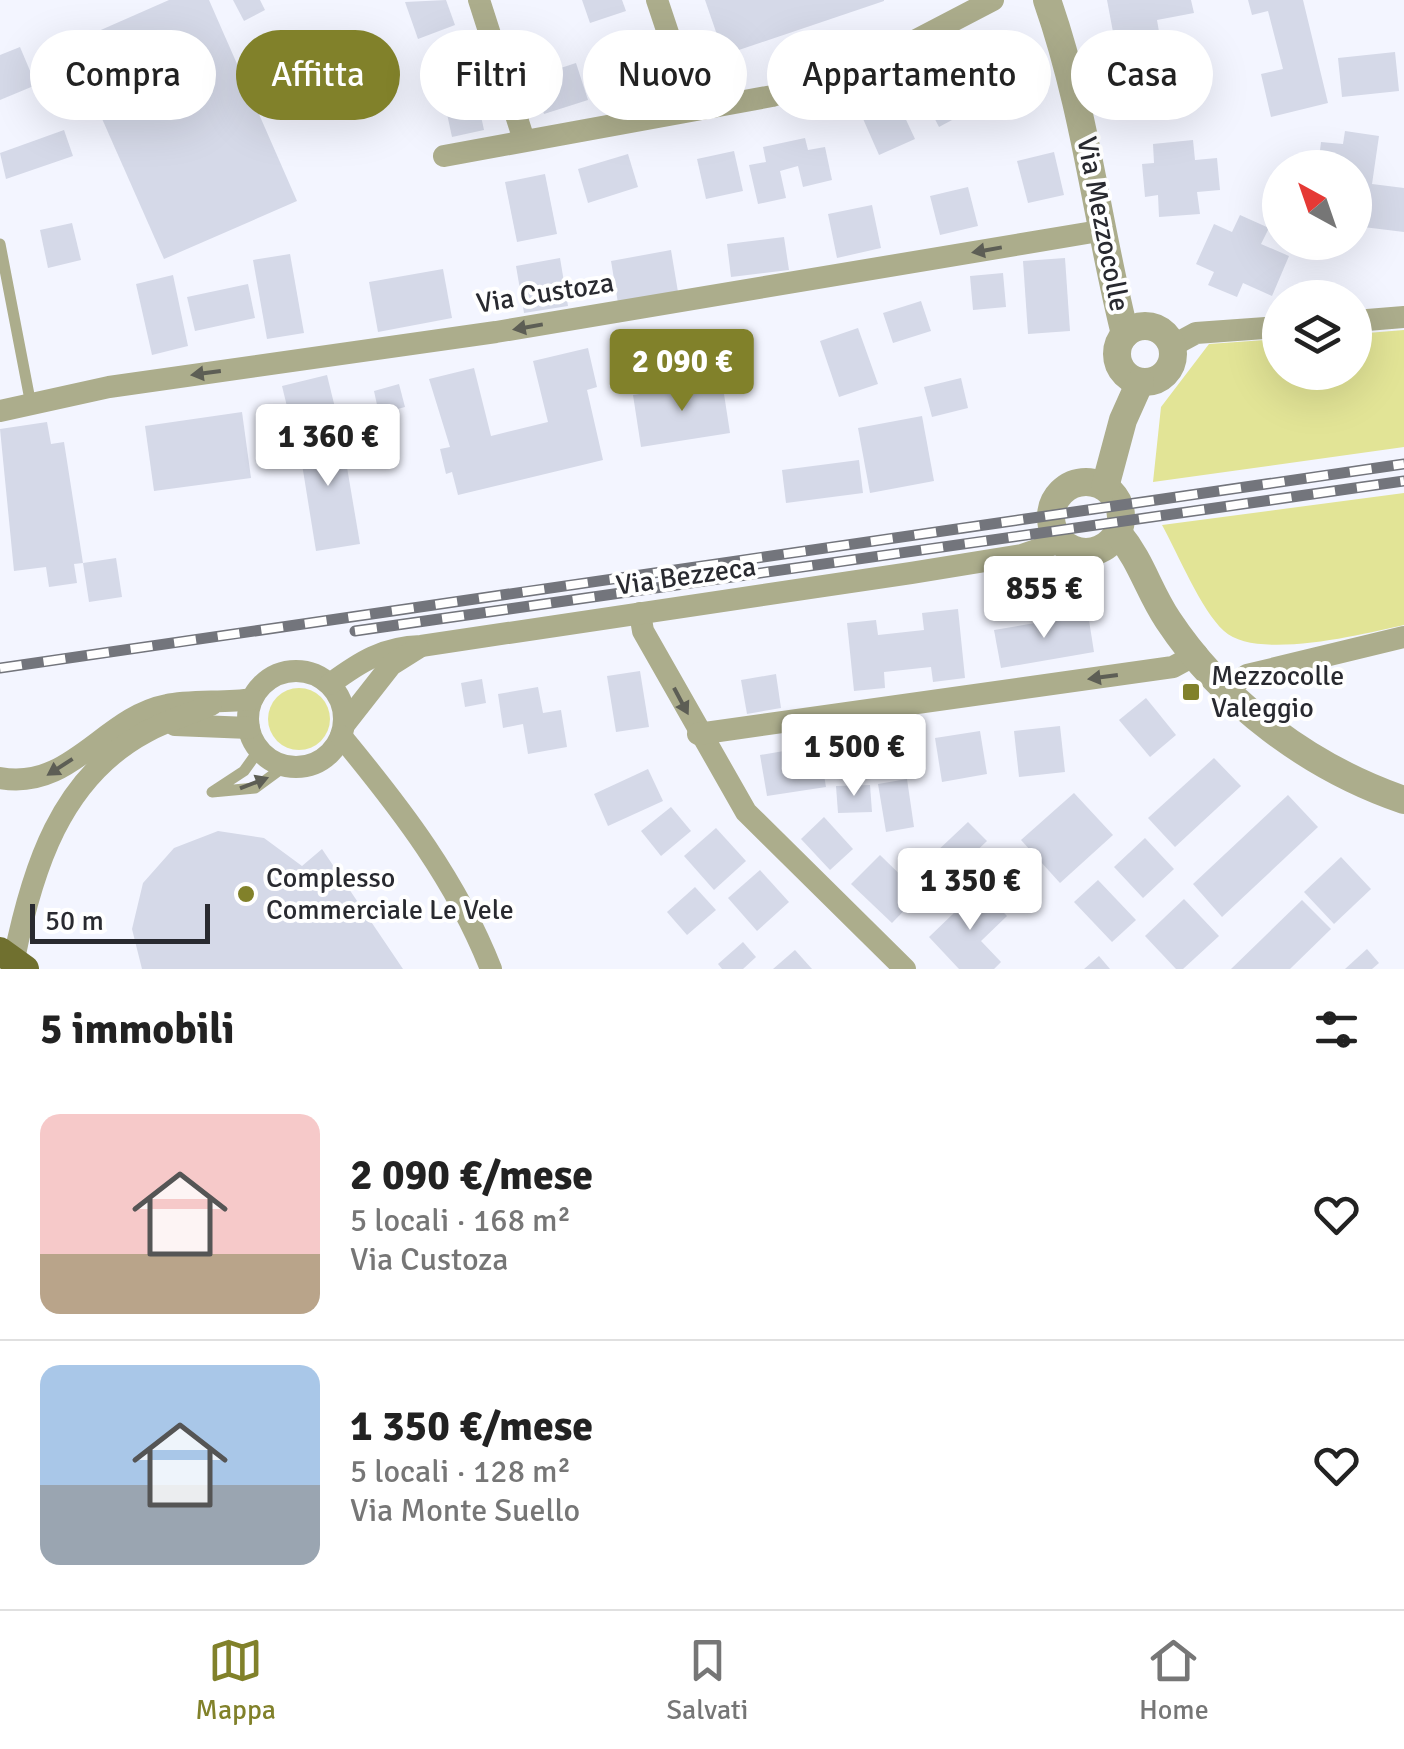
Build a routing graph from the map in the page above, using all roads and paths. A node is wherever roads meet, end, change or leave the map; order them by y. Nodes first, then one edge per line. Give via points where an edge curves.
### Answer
1 (480, 0) edge
2 (657, 0) edge
3 (993, 0) edge
4 (1047, 0) edge
5 (667, 30) edge
6 (747, 100) edge
7 (629, 120) edge
8 (524, 140) junction
9 (444, 156) dead end
10 (1099, 231) junction
11 (0, 244) edge
12 (1404, 317) edge
13 (1372, 320) edge
14 (1262, 328) edge
15 (1125, 334) junction
16 (1172, 346) junction
17 (1140, 382) junction
18 (32, 405) junction
19 (0, 411) edge
20 (1105, 487) junction
21 (1118, 533) junction
22 (1060, 542) junction
23 (640, 613) junction
24 (1404, 637) edge
25 (421, 646) junction
26 (1197, 654) junction
27 (330, 684) junction
28 (1228, 688) junction
29 (252, 700) junction
30 (211, 705) junction
31 (166, 724) junction
32 (249, 728) junction
33 (343, 731) junction
34 (698, 734) junction
35 (259, 750) junction
36 (286, 766) junction
37 (0, 778) edge
38 (1404, 800) edge
39 (13, 960) edge
40 (492, 969) edge
41 (905, 969) edge

1 - 8 street
2 - 5 street
3 - 6 street via 876,61
4 - 10 street, Via Mezzocolle via 1082,116
7 - 8 street
8 - 9 street
10 - 15 street, Via Mezzocolle
10 -> 18 street, Via Custoza via 496,332 109,387
11 - 18 lane
12 - 13 street
14 - 16 street via 1196,333
15 - 16 street, Via Mezzocolle via 1152,326
15 - 17 street, Via Mezzocolle via 1117,349 1119,366
16 - 17 street via 1164,374
17 - 20 street via 1122,420
18 - 19 street, Via Custoza
20 - 21 street via 1120,508
20 - 22 street via 1078,482 1056,498 1051,528
21 - 22 street via 1110,544 1084,553
21 - 26 street via 1140,560 1167,618
22 - 23 street, Via Bezzeca via 1022,555
23 - 25 street, Via Bezzeca
23 -> 34 street via 643,631
24 - 28 street via 1247,675
25 - 27 street, Via Bezzeca via 392,646
25 - 33 street via 391,665
26 - 28 street
26 -> 34 street via 1173,667
27 - 29 street via 287,672
27 - 33 street via 344,710
28 - 38 street via 1278,738 1365,787
29 - 30 street
29 - 32 street
30 - 31 street
30 -> 37 street via 167,704 40,780
31 - 32 street
31 - 39 street via 100,764 68,801 44,849
32 - 35 street
33 - 36 street via 335,748 313,765
33 - 40 street via 420,834 470,915
34 - 41 street via 746,812
35 - 36 street
35 -> 36 lane via 244,771 212,792 255,788

